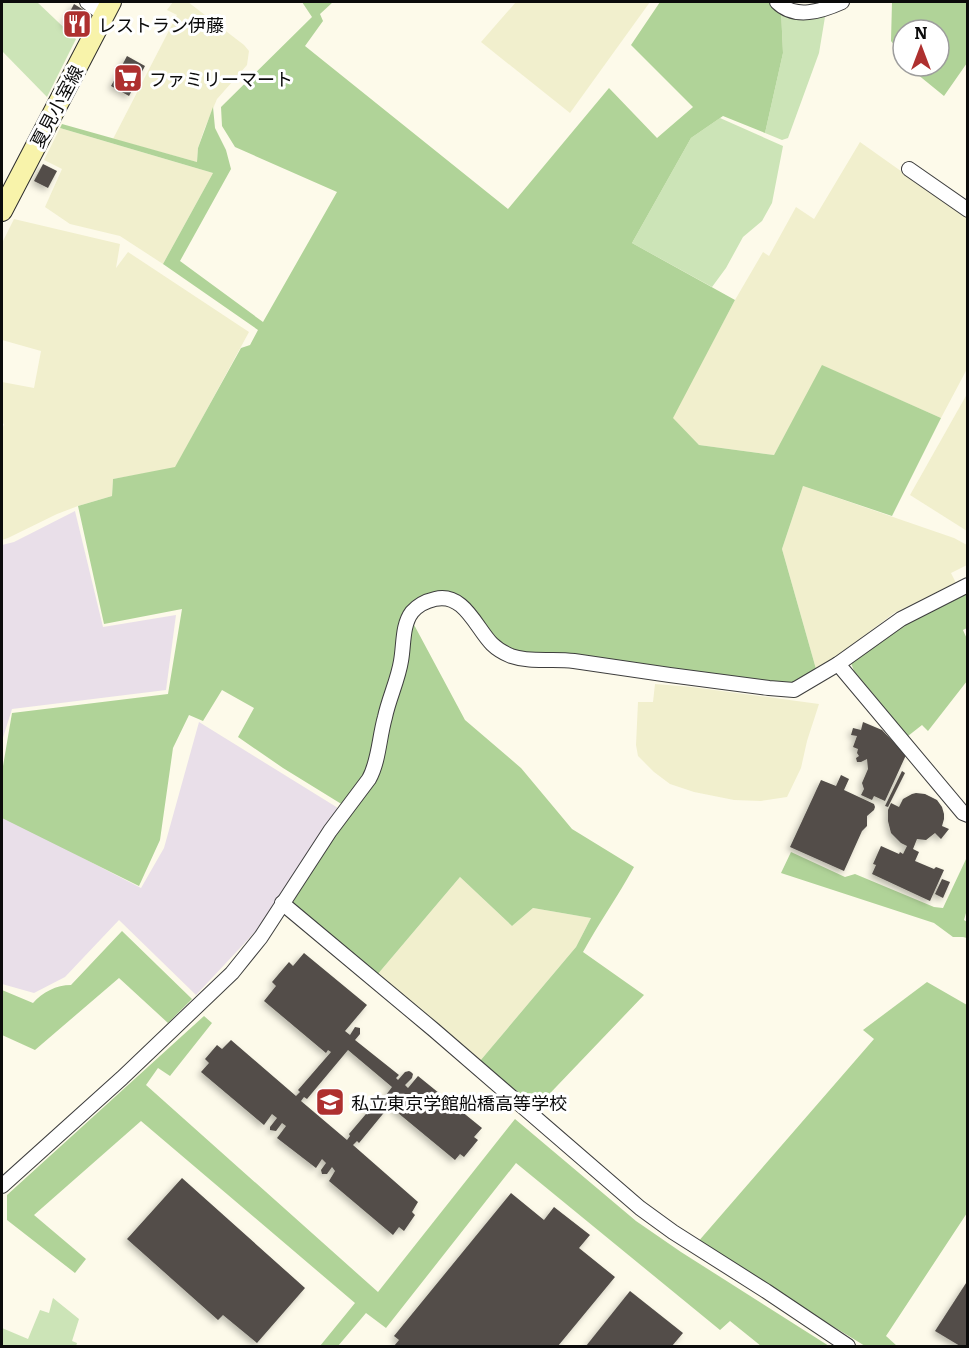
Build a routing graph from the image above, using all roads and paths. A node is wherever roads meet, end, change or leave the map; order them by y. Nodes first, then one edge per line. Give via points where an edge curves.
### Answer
1 (87, 2) edge
2 (777, 2) edge
3 (842, 2) edge
4 (107, 8) edge
5 (909, 169) dead end
6 (968, 210) edge
7 (2, 211) edge
8 (968, 585) edge
9 (838, 663) junction
10 (968, 815) edge
11 (282, 903) junction
12 (2, 1186) edge
13 (848, 1347) edge

1 - 4 street
2 - 3 street via 789,10 806,13
4 - 7 main road, 夏見小室線
5 - 6 street
8 - 9 street via 901,619
9 - 10 street
9 - 11 street via 794,690 572,661 524,660 494,647 464,607 451,600 430,600 411,614 405,627 401,661 374,770
11 - 12 street via 232,973
11 - 13 street via 640,1208

